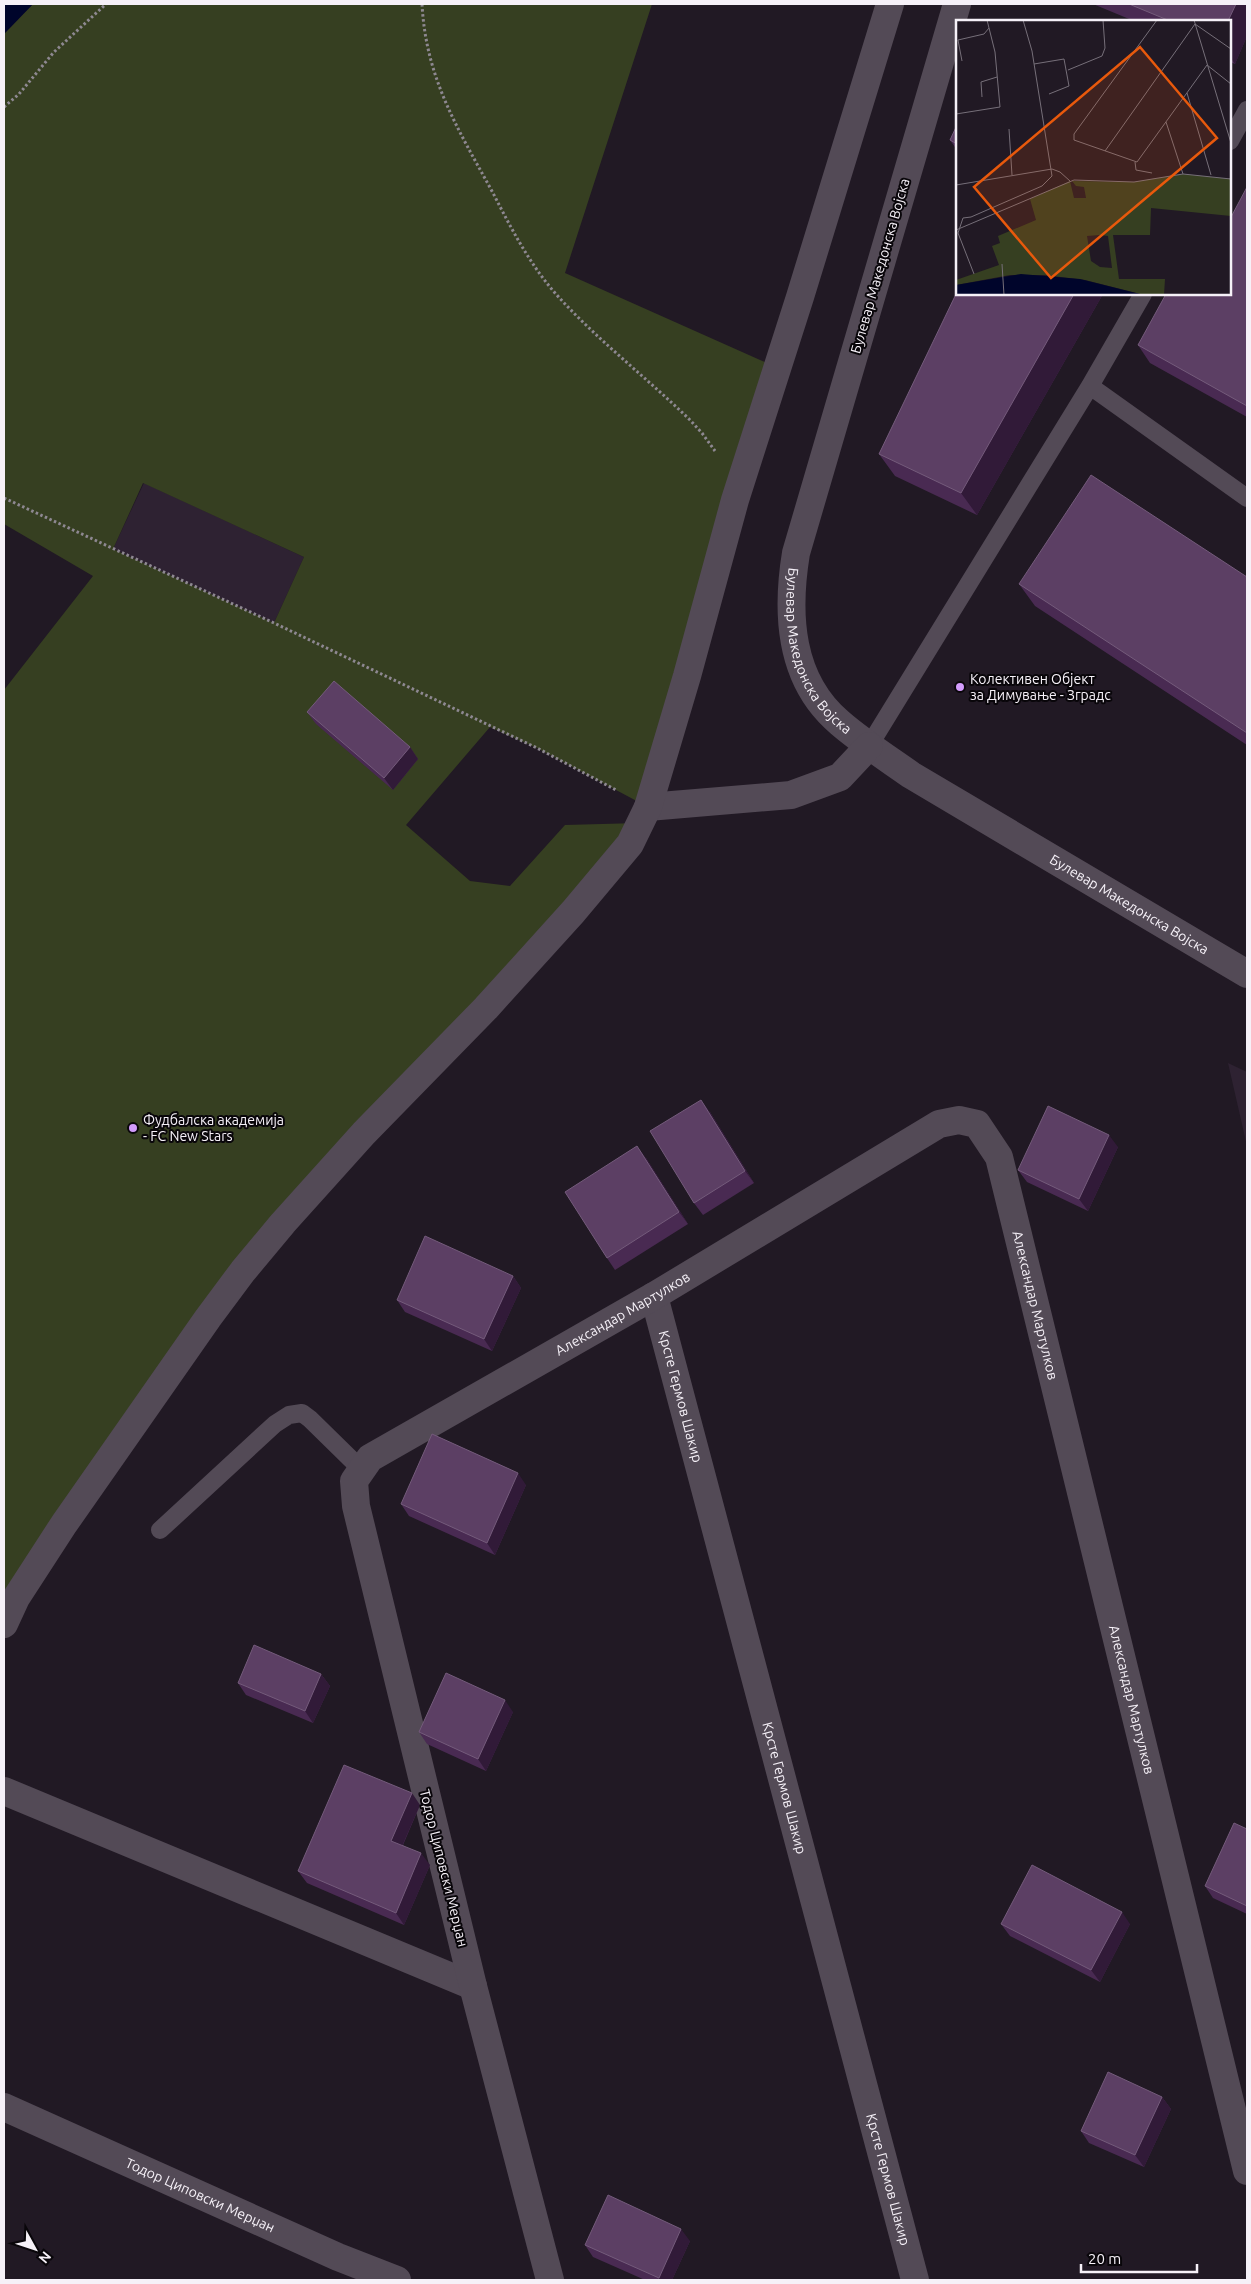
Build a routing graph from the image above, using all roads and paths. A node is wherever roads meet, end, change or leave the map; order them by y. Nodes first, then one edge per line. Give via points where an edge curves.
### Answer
1 (106, 4) edge
2 (422, 4) edge
3 (890, 4) edge
4 (957, 4) edge
5 (4, 107) edge
6 (1247, 110) edge
7 (1231, 139) edge
8 (1142, 295) edge
9 (1090, 386) junction
10 (4, 498) edge
11 (1247, 498) edge
12 (735, 500) junction
13 (869, 746) junction
14 (648, 807) junction
15 (1247, 974) edge
16 (654, 1296) junction
17 (366, 1464) junction
18 (160, 1530) dead end
19 (4, 1624) edge
20 (4, 1791) edge
21 (473, 1986) junction
22 (4, 2107) edge
23 (1247, 2171) edge
24 (397, 2280) edge
25 (550, 2280) edge
26 (915, 2280) edge

1 - 5 path via 54,52
2 - 12 path via 426,48 434,78 521,246 576,314 702,433 722,466
3 - 12 street
4 - 13 street, Булевар Македонска Војска via 792,575 791,629 804,674 818,699 838,722
6 - 7 lane
8 - 9 lane
9 - 11 lane
9 - 13 lane
10 - 14 path via 537,748
12 - 14 street
13 - 14 street via 840,777 792,795
13 - 15 street, Булевар Македонска Војска via 911,775
14 - 19 street via 630,844 573,912 486,1008 364,1133 243,1271 64,1524 16,1598
16 - 17 street, Александар Мартулков
16 - 23 street, Александар Мартулков via 939,1124 959,1120 977,1124 987,1138 999,1157
16 - 26 street, Крсте Гермов Шакир
17 - 18 lane via 302,1413 289,1415 275,1424
17 - 21 street, Тодор Циповски Мерџан via 354,1481 356,1506
20 - 21 street
21 - 25 street, Тодор Циповски Мерџан
22 - 24 street, Тодор Циповски Мерџан

